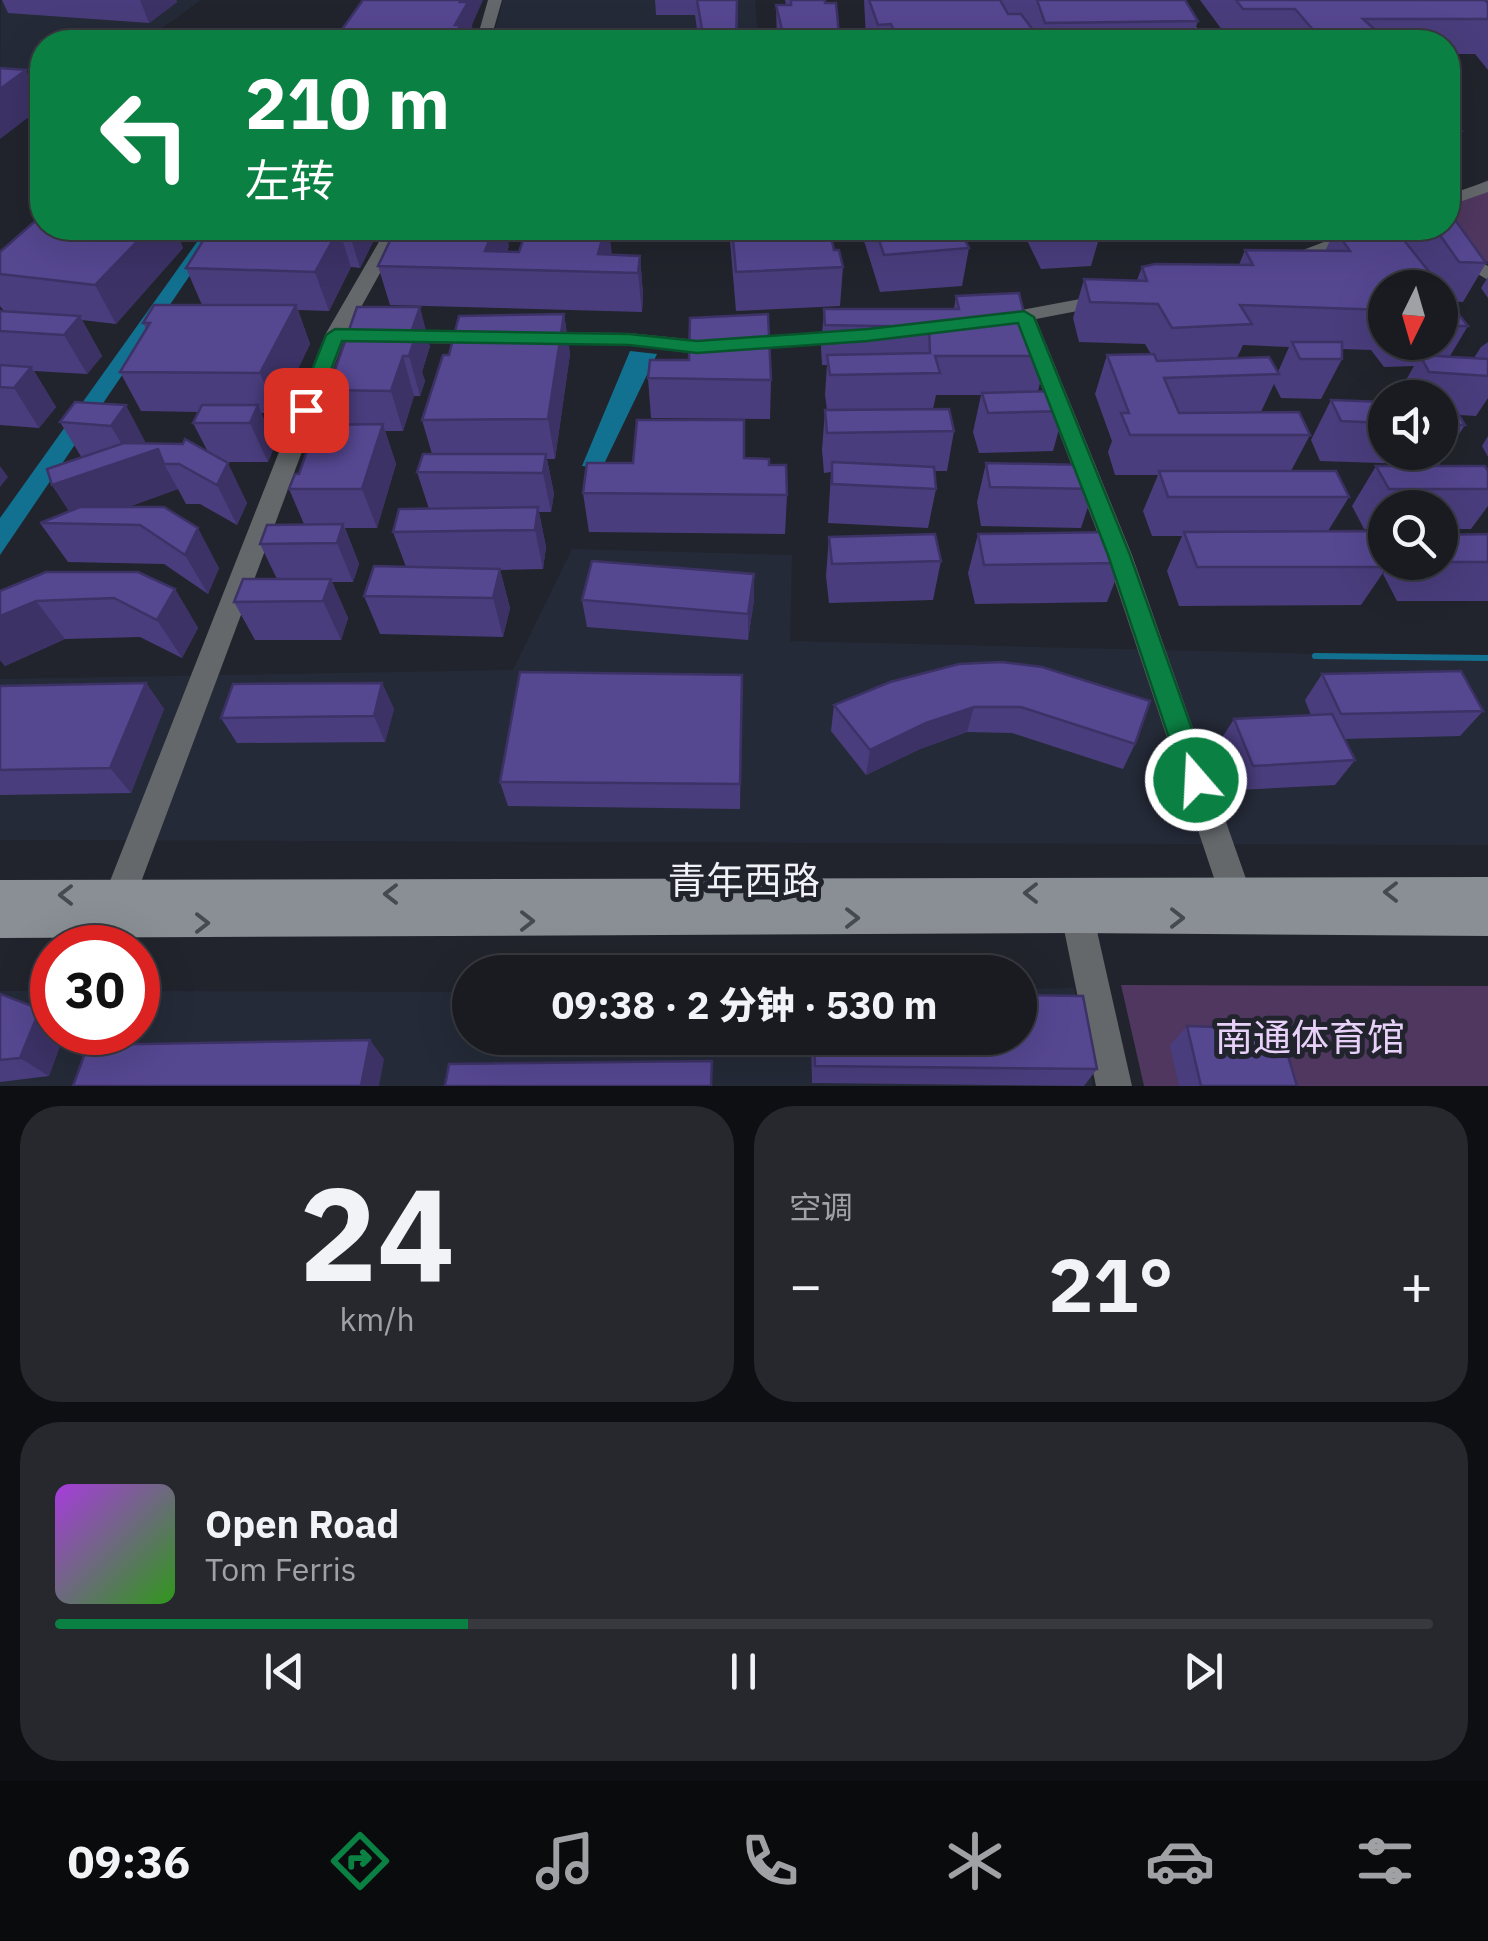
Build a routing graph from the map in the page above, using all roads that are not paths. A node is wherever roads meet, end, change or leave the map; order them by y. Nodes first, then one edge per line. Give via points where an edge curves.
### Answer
1 (495, 0) edge
2 (1170, 0) edge
3 (487, 30) edge
4 (1191, 30) edge
5 (1488, 186) edge
6 (1460, 196) edge
7 (389, 240) edge
8 (1342, 240) edge
9 (1430, 240) edge
10 (1266, 267) edge
11 (1488, 274) edge
12 (1130, 295) edge
13 (1024, 317) junction
14 (966, 324) edge
15 (335, 335) junction
16 (868, 335) edge
17 (1488, 892) edge
18 (1235, 893) junction
19 (0, 896) edge
20 (1075, 905) junction
21 (115, 909) junction
22 (1488, 920) edge
23 (0, 922) edge
24 (1114, 1086) edge

1 - 3 street
2 - 4 street
5 - 6 street
7 - 15 street
8 - 10 street
9 - 11 street
12 - 13 street
13 - 14 street
13 - 18 street via 1119,555
15 - 16 street via 697,347
15 - 21 street
17 -> 18 main road, 青年西路
18 - 20 main road, 青年西路
21 -> 19 main road, 青年西路
20 - 21 main road, 青年西路
20 -> 22 main road, 青年西路
20 - 24 street
21 - 23 main road, 青年西路

